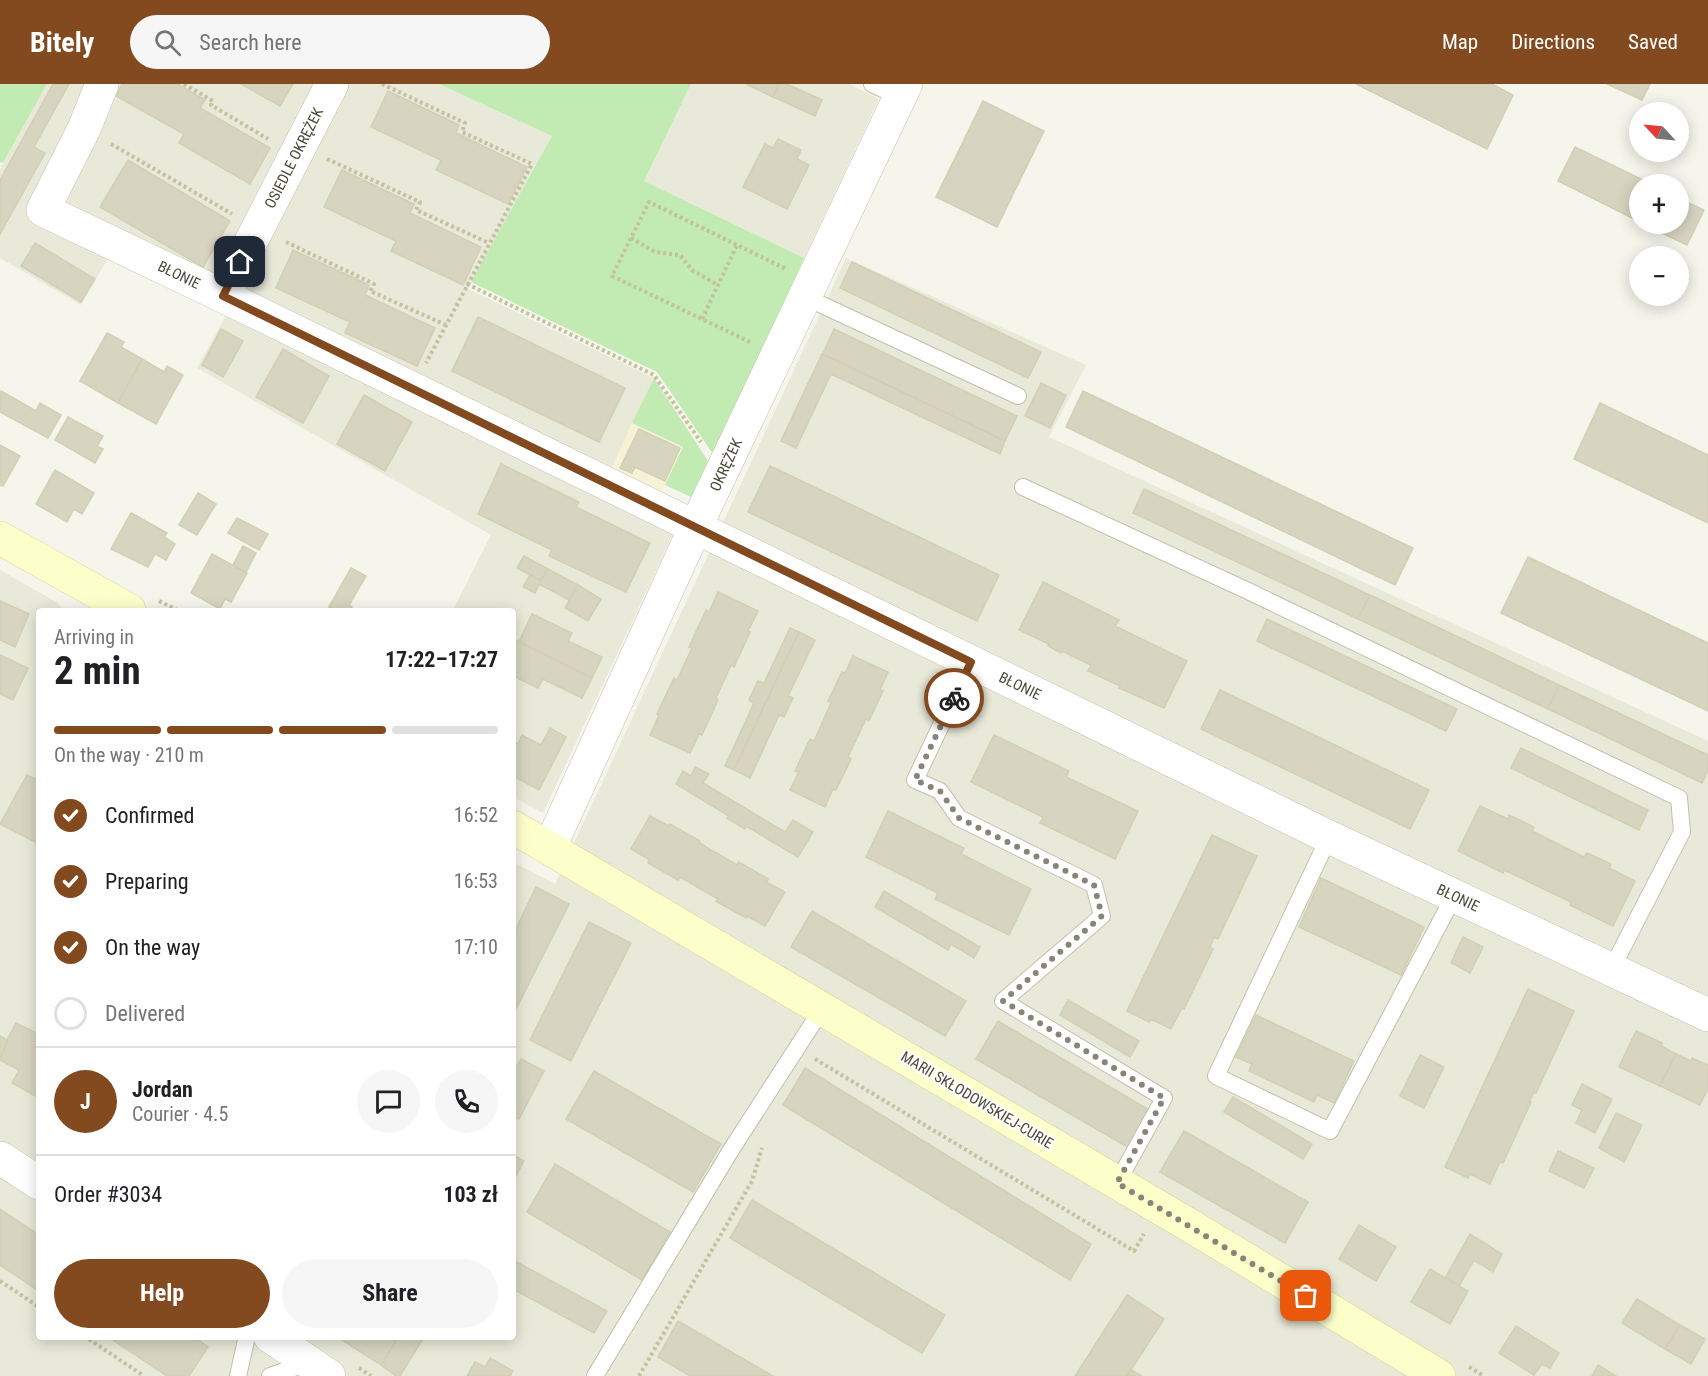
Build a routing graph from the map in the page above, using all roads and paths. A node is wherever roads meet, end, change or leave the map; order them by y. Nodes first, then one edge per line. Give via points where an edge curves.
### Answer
1 (102, 84) edge
2 (184, 84) edge
3 (332, 84) edge
4 (382, 84) edge
5 (893, 88) edge
6 (84, 129) junction
7 (297, 150) junction
8 (258, 228) junction
9 (631, 238) junction
10 (489, 243) junction
11 (737, 245) junction
12 (466, 284) junction
13 (798, 284) junction
14 (718, 285) junction
15 (223, 296) junction
16 (702, 319) junction
17 (446, 325) junction
18 (755, 344) dead end
19 (412, 390) junction
20 (1018, 396) dead end
21 (707, 450) dead end
22 (1023, 487) dead end
23 (695, 528) junction
24 (0, 538) edge
25 (125, 608) edge
26 (971, 662) junction
27 (516, 829) edge
28 (1329, 837) junction
29 (550, 847) junction
30 (1454, 896) junction
31 (1611, 970) junction
32 (822, 1009) junction
33 (1708, 1015) edge
34 (807, 1067) dead end
35 (762, 1147) dead end
36 (0, 1158) edge
37 (36, 1181) edge
38 (1117, 1183) junction
39 (1149, 1225) dead end
40 (0, 1281) edge
41 (36, 1305) edge
42 (90, 1340) edge
43 (246, 1340) edge
44 (276, 1340) edge
45 (318, 1370) edge
46 (144, 1376) edge
47 (238, 1376) edge
48 (270, 1376) edge
49 (595, 1376) edge
50 (639, 1376) edge
51 (1439, 1376) edge

1 - 6 street
2 - 7 path via 213,101 211,105
3 - 7 street, OSIEDLE OKRĘŻEK
4 - 10 path via 465,123 462,132 532,164
5 - 13 street, OKRĘŻEK
6 - 8 path
6 - 15 street, BŁONIE via 43,210
7 - 8 street, OSIEDLE OKRĘŻEK
7 - 10 path via 420,202 416,210
8 - 15 street, OSIEDLE OKRĘŻEK
8 - 17 path via 374,284 370,291
9 - 11 path via 649,201
9 - 14 path via 655,252 680,255 692,270
9 - 16 path via 612,276
10 - 12 path
11 - 13 path
11 - 14 path
12 - 17 path
12 - 21 path via 654,375
13 - 20 lane
13 - 23 street, OKRĘŻEK
14 - 16 path
15 - 19 street, BŁONIE
16 - 18 path
17 - 19 path
19 - 23 street, BŁONIE
22 - 31 lane via 1679,798 1682,832
23 - 26 street, BŁONIE
23 - 29 street, OKRĘŻEK
24 - 25 street
26 - 28 street, BŁONIE
26 - 38 lane via 915,780 940,791 959,818 1094,885 1102,916 1003,1001 1164,1098
27 - 29 street, MARII SKŁODOWSKIEJ-CURIE
28 - 30 street, BŁONIE
28 - 30 lane via 1216,1076 1330,1131
29 - 32 street, MARII SKŁODOWSKIEJ-CURIE
30 - 31 street, BŁONIE
31 - 33 street, BŁONIE
32 - 38 street, MARII SKŁODOWSKIEJ-CURIE
32 - 49 lane via 731,1150
34 - 39 path via 813,1058 1134,1251
35 - 50 path via 752,1181
36 - 37 street
38 - 51 street, MARII SKŁODOWSKIEJ-CURIE
40 - 41 path
42 - 46 path
43 - 47 lane
44 - 45 street
45 - 48 lane

